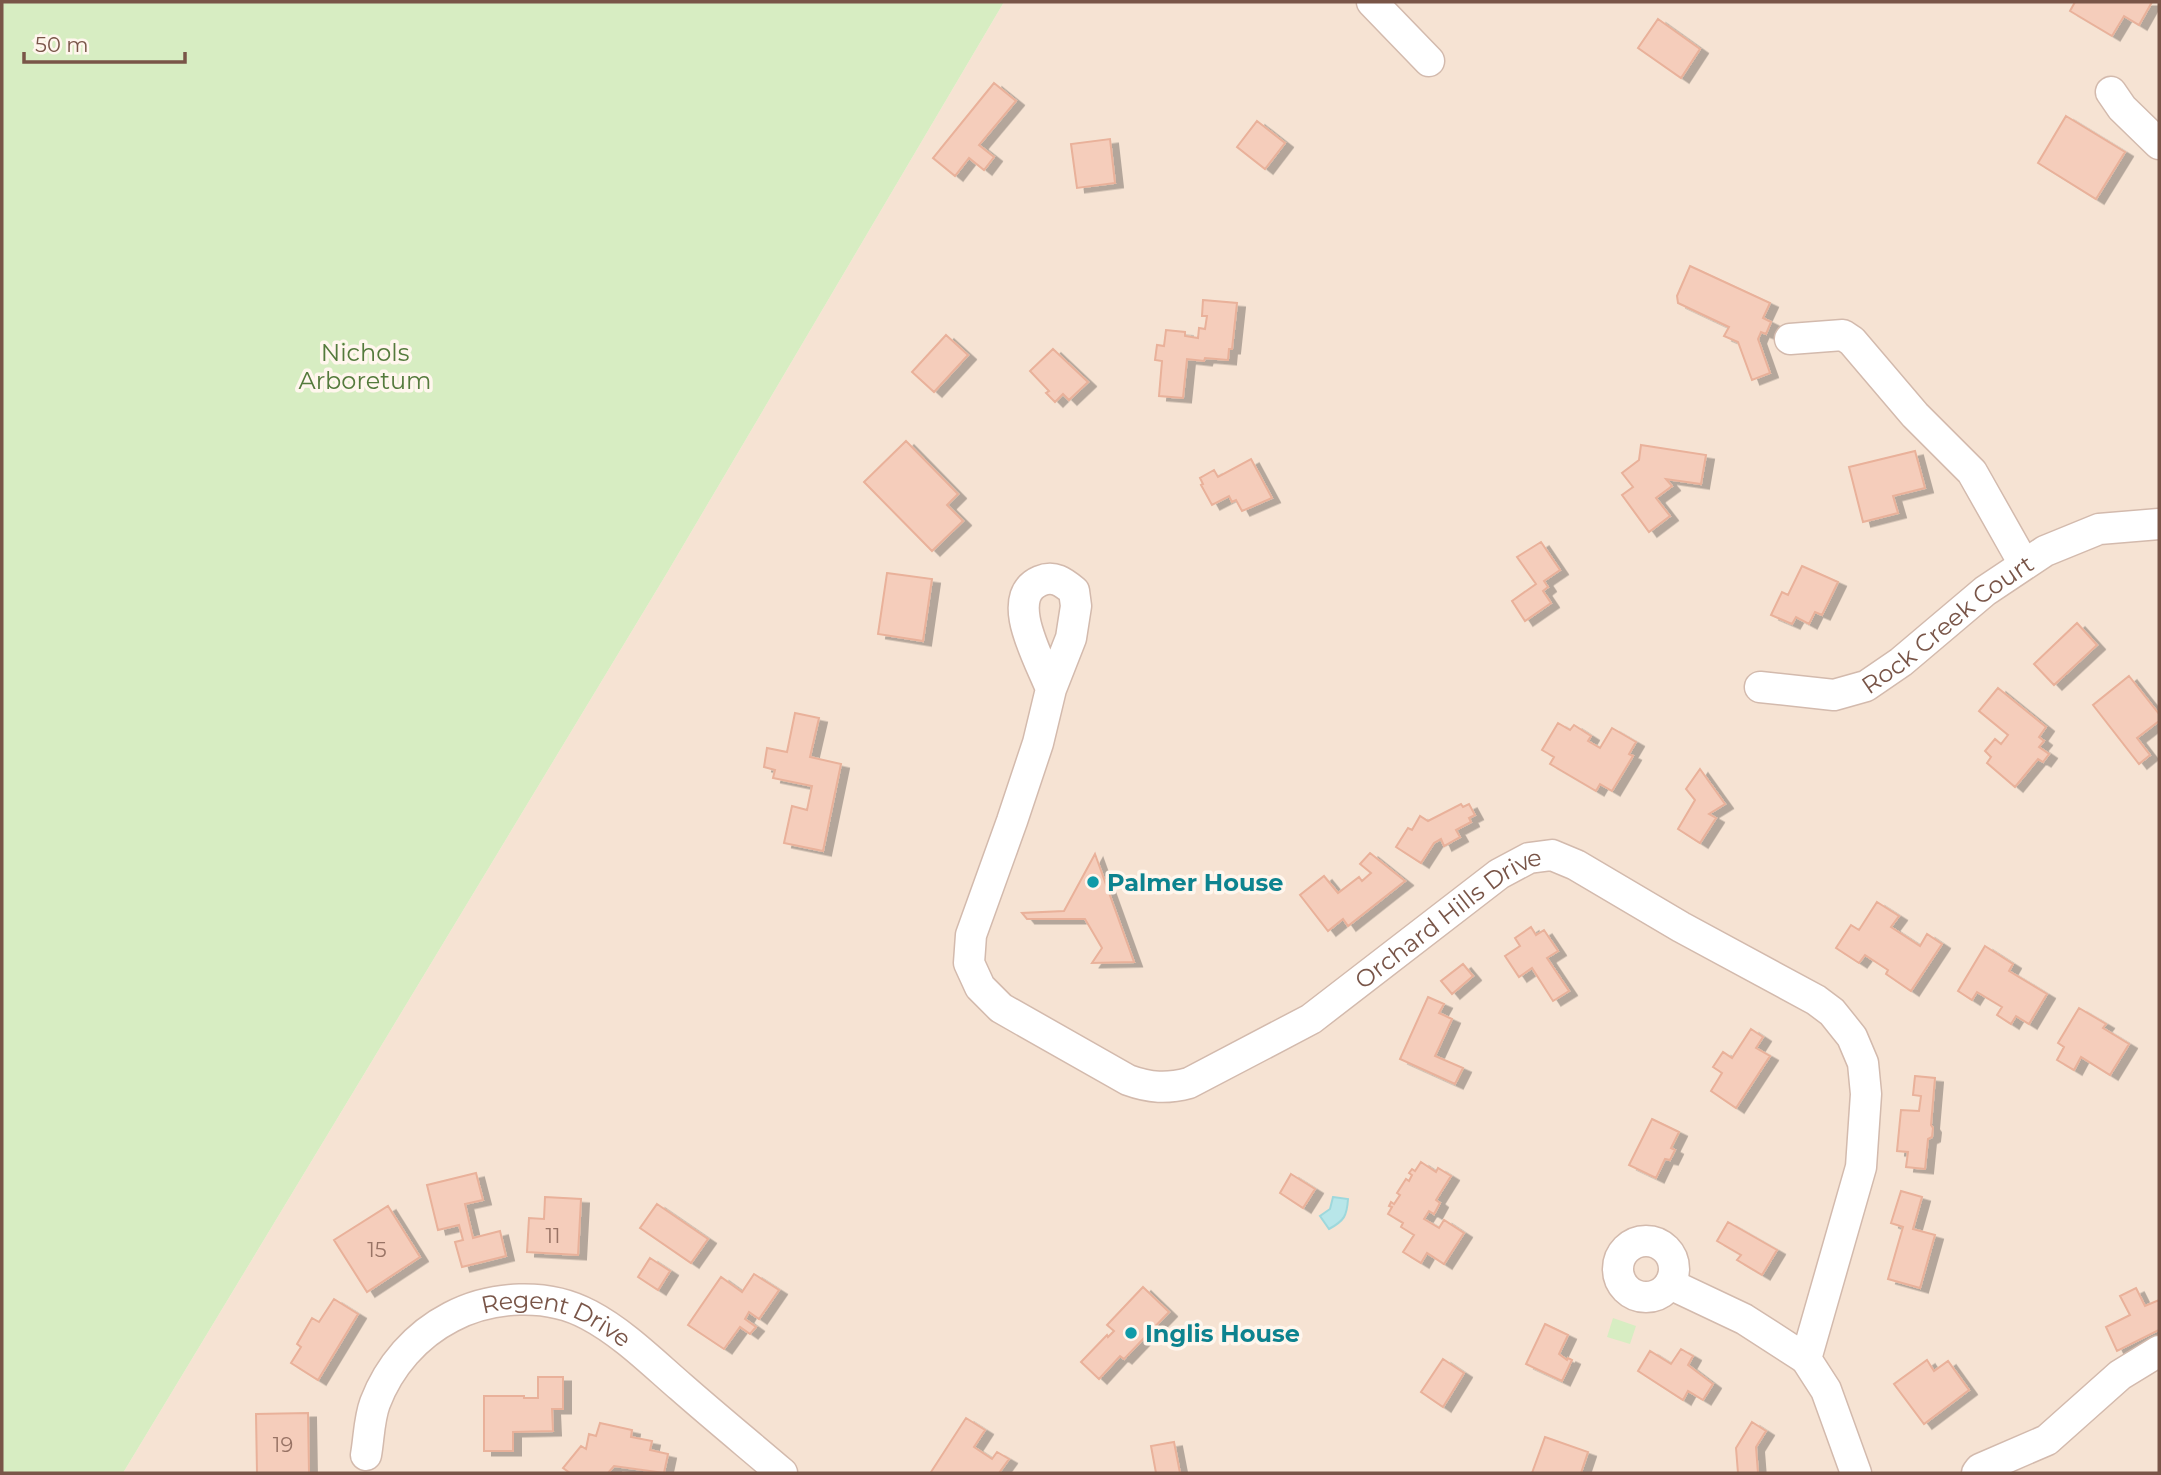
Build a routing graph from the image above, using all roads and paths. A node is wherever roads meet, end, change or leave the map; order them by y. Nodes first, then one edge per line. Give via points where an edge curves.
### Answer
1 (1372, 2) edge
2 (1429, 61) dead end
3 (2111, 92) dead end
4 (2159, 144) edge
5 (1790, 339) dead end
6 (2159, 523) edge
7 (2024, 564) junction
8 (1760, 687) dead end
9 (1052, 689) dead end
10 (1670, 1284) dead end
11 (2159, 1351) edge
12 (1806, 1359) junction
13 (366, 1455) dead end
14 (782, 1473) edge
15 (1856, 1473) edge
16 (1977, 1473) edge

1 - 2 street
3 - 4 street
5 - 7 street via 1843,335 1852,341 1915,415 1972,472
6 - 7 street, Rock Creek Court via 2099,529
7 - 8 street, Rock Creek Court via 1866,686 1834,695
9 - 12 street, Orchard Hills Drive via 1038,743 971,935 969,963 980,987 1001,1008 1129,1080 1150,1088 1189,1083 1311,1019 1499,874 1529,858 1552,855 1832,1012 1852,1037 1863,1063 1866,1094 1861,1167
10 - 12 street via 1744,1320
11 - 16 street via 2120,1375 2047,1440
12 - 15 street via 1826,1390
13 - 14 street, Regent Drive via 374,1404 391,1370 414,1342 462,1311 522,1299 588,1314 628,1342

